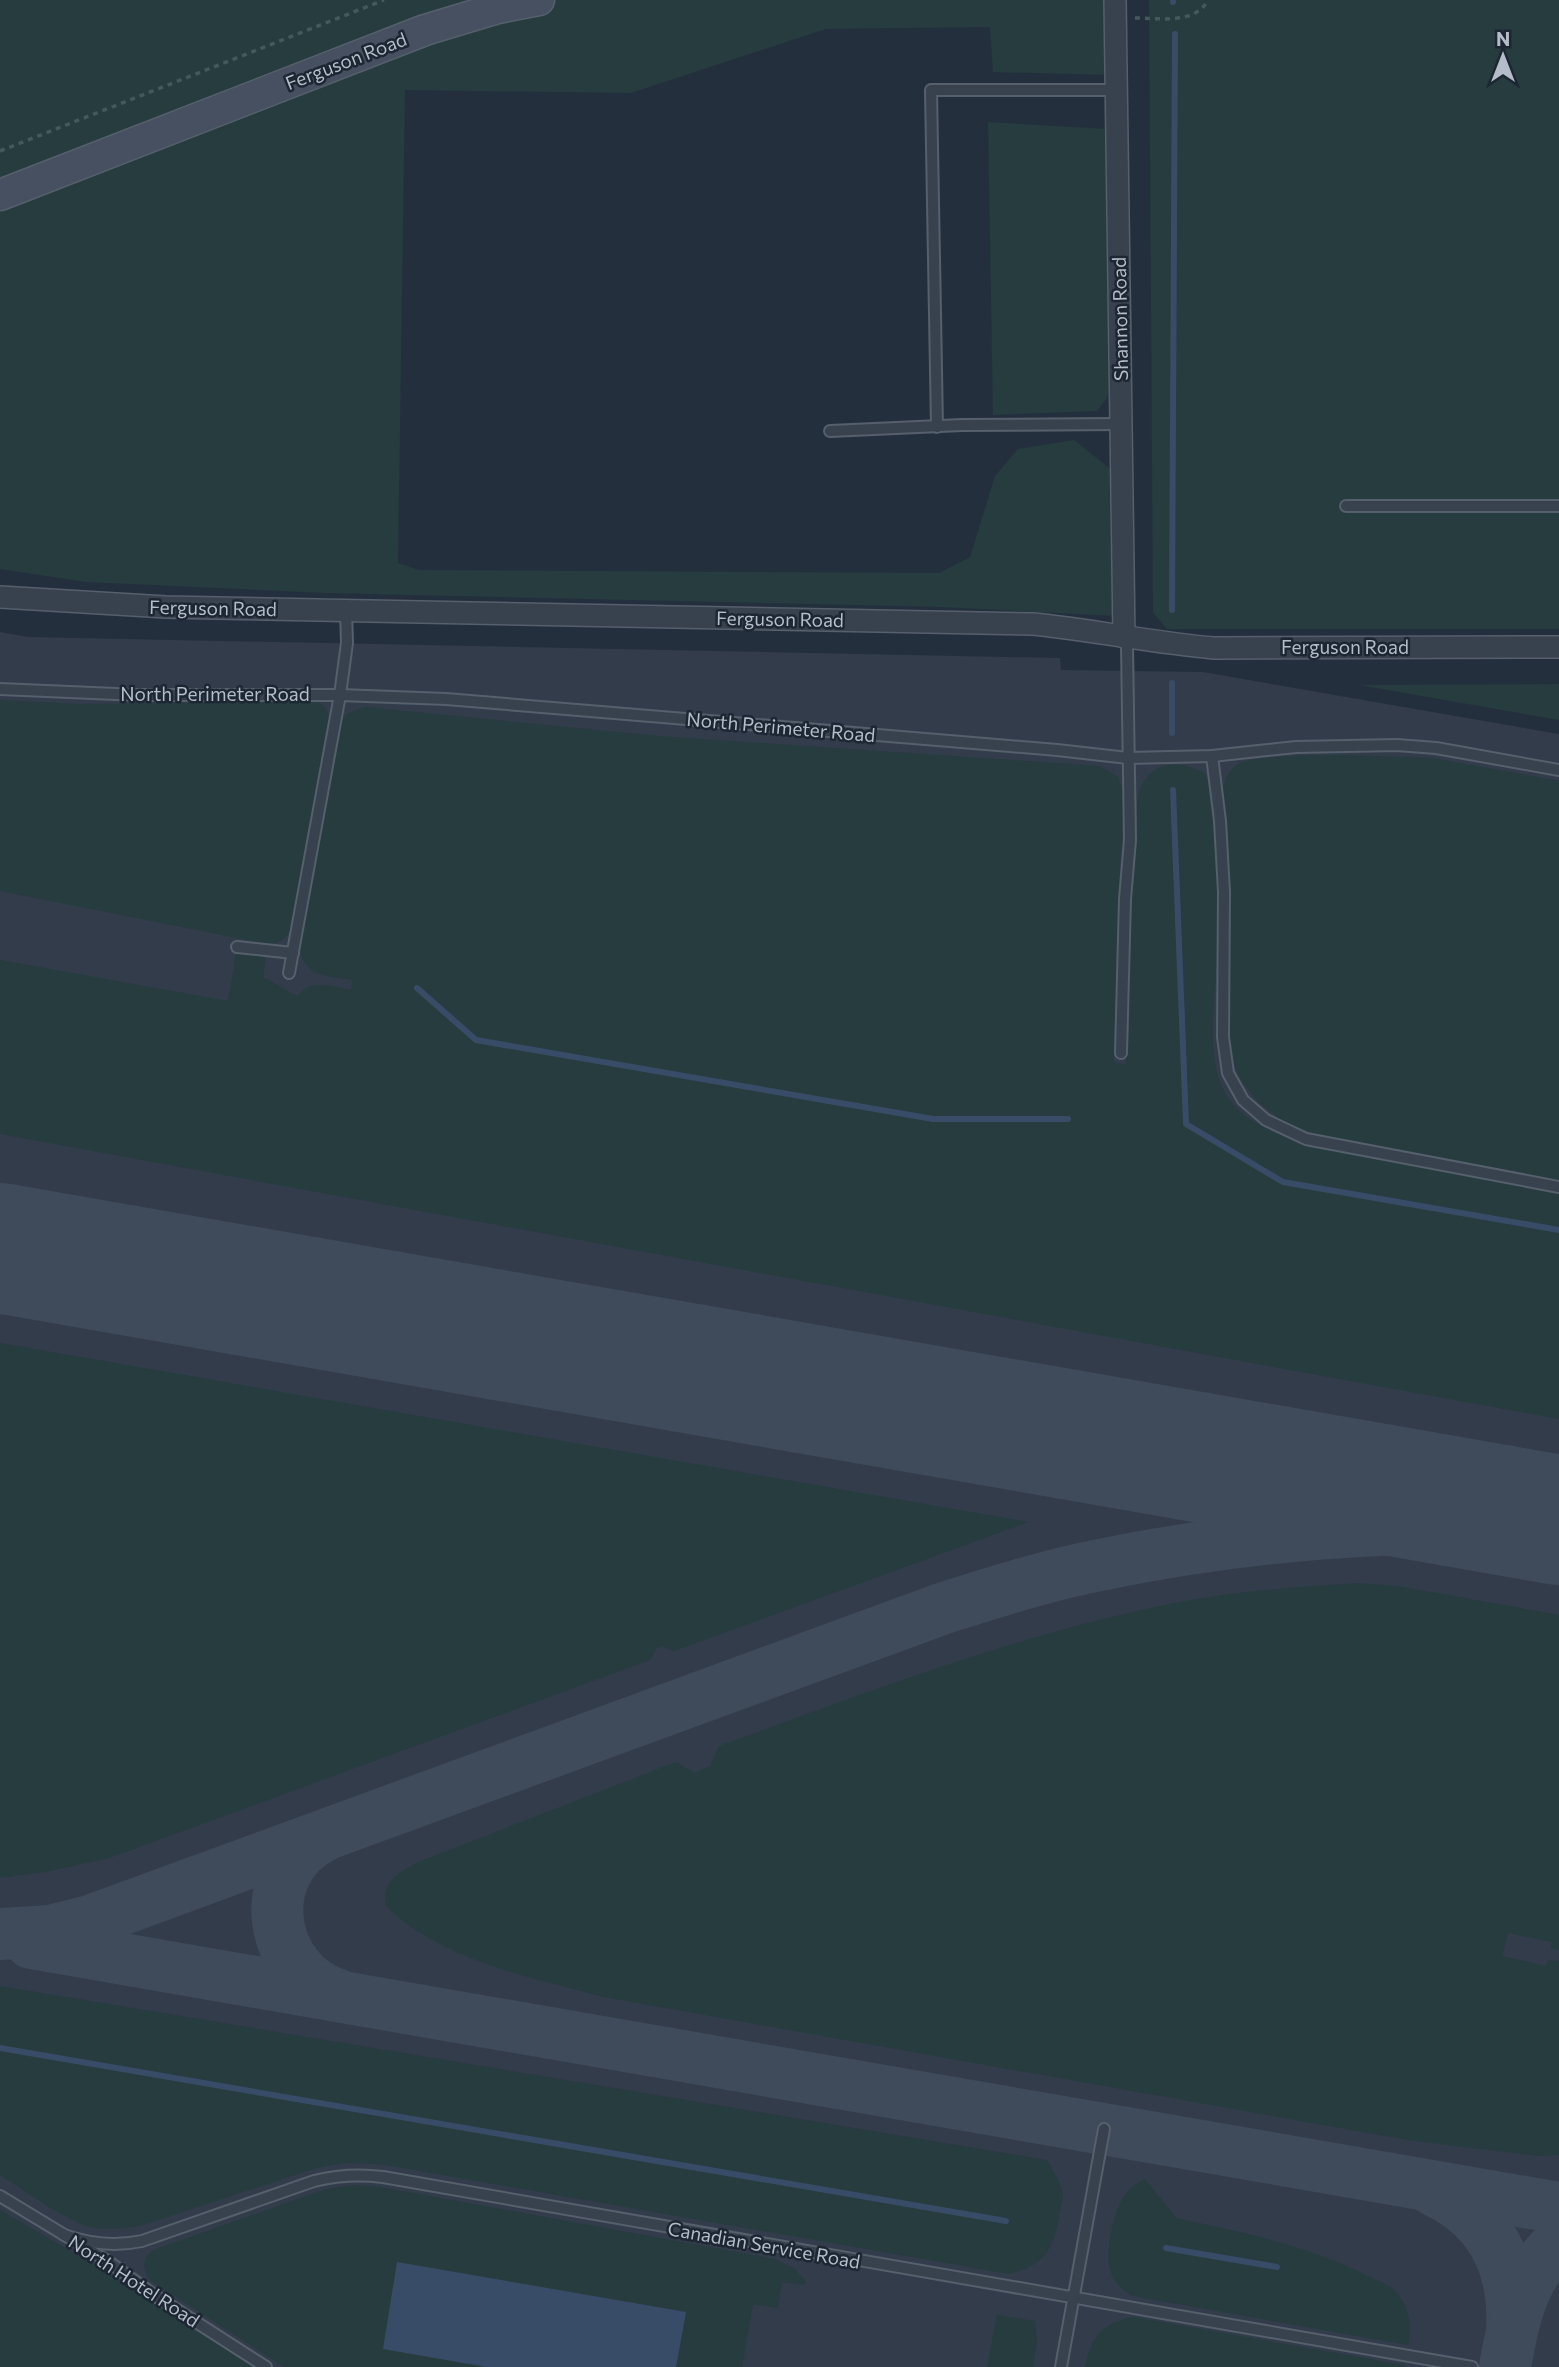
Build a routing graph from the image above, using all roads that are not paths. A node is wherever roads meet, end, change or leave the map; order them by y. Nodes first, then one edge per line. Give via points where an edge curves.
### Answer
1 (539, 0) edge
2 (1115, 9) edge
3 (1116, 90) junction
4 (0, 195) edge
5 (1121, 424) junction
6 (937, 426) junction
7 (830, 431) dead end
8 (1346, 506) dead end
9 (1559, 506) edge
10 (0, 597) edge
11 (346, 611) junction
12 (1124, 637) junction
13 (1559, 647) edge
14 (0, 689) edge
15 (340, 695) junction
16 (1212, 756) junction
17 (1128, 758) junction
18 (1559, 770) edge
19 (237, 947) dead end
20 (293, 953) junction
21 (289, 973) dead end
22 (1121, 1053) dead end
23 (1559, 1187) edge
24 (1104, 2129) dead end
25 (0, 2196) edge
26 (64, 2235) junction
27 (1073, 2297) junction
28 (266, 2367) edge
29 (1061, 2367) edge
30 (1472, 2367) edge

1 - 4 street, Ferguson Road via 425,30
2 - 3 street, Shannon Road
3 - 5 street, Shannon Road
3 - 6 lane via 931,90
5 - 6 lane
5 - 12 street, Shannon Road
6 - 7 lane
8 - 9 lane
10 - 11 street, Ferguson Road
11 - 12 street, Ferguson Road via 1033,624
11 - 15 lane
12 - 13 street, Ferguson Road via 1213,648
12 - 17 lane
14 - 15 lane, North Perimeter Road via 139,695
15 - 17 lane, North Perimeter Road via 446,699
15 - 20 lane
16 - 17 lane, North Perimeter Road
16 - 18 lane, North Perimeter Road via 1296,747 1397,745
16 - 23 lane via 1224,892 1223,1037 1228,1073 1243,1100 1266,1120 1306,1139
17 - 22 lane via 1130,840
19 - 20 lane
20 - 21 lane
24 - 27 lane
25 - 26 lane, North Hotel Road
26 - 27 lane, Canadian Service Road via 85,2243 142,2241 314,2181 357,2174
26 - 28 lane, North Hotel Road
27 - 29 lane
27 - 30 lane, Canadian Service Road

